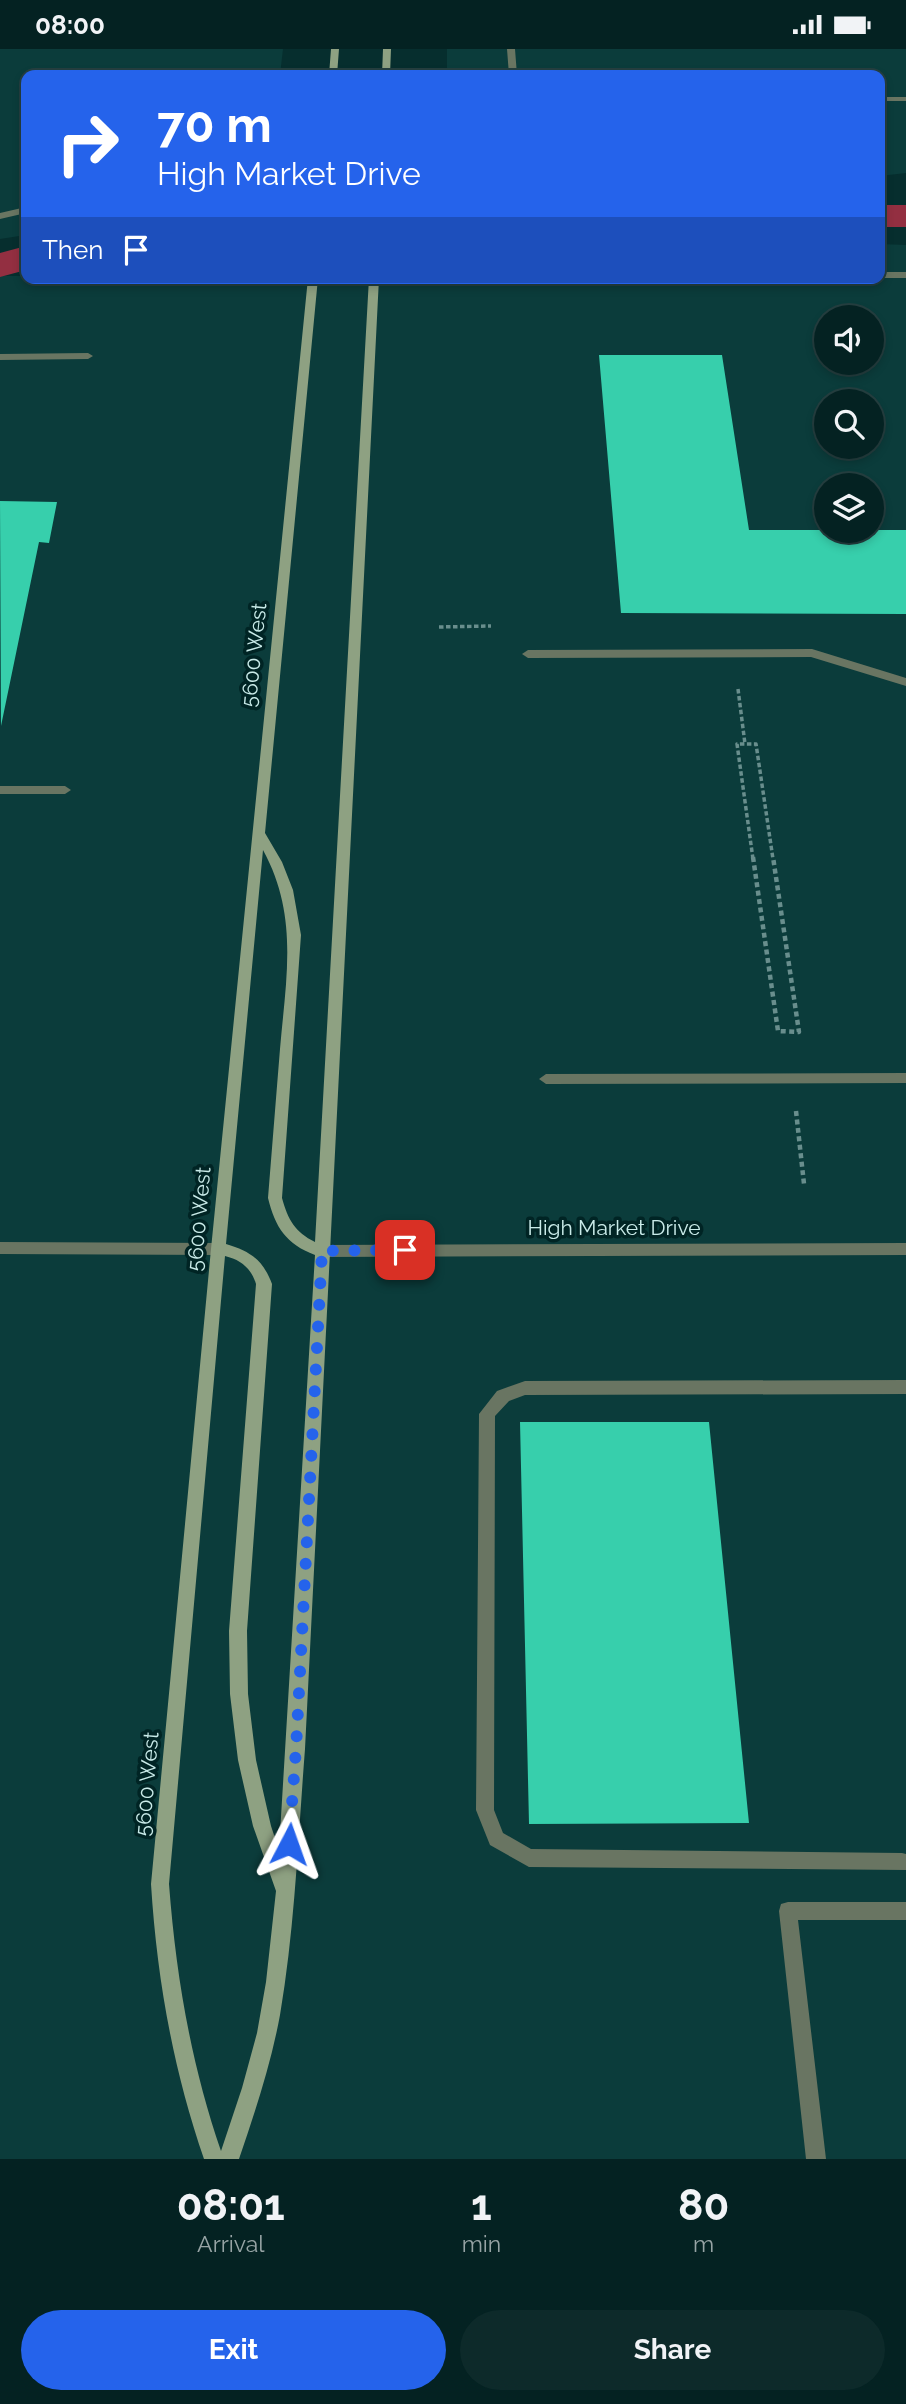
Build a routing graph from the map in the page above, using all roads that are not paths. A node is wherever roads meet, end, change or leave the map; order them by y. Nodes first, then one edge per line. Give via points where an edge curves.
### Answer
1 (335, 49) edge
2 (387, 49) edge
3 (511, 49) edge
4 (333, 70) edge
5 (386, 70) edge
6 (513, 70) edge
7 (885, 99) edge
8 (906, 99) edge
9 (21, 211) edge
10 (0, 216) edge
11 (885, 275) edge
12 (906, 275) edge
13 (312, 284) edge
14 (374, 284) edge
15 (88, 356) dead end
16 (0, 357) edge
17 (528, 654) dead end
18 (906, 682) edge
19 (0, 790) edge
20 (65, 790) dead end
21 (259, 834) junction
22 (546, 1079) dead end
23 (906, 1079) edge
24 (0, 1248) edge
25 (218, 1249) junction
26 (906, 1249) edge
27 (322, 1251) junction
28 (906, 1387) edge
29 (902, 1862) dead end
30 (285, 1892) junction
31 (906, 1911) edge
32 (214, 2159) edge
33 (229, 2159) edge
34 (816, 2159) edge

1 - 4 main road
2 - 5 main road
3 - 6 street
7 - 8 street
9 - 10 street
11 - 12 street
13 - 21 main road, 5600 West
14 - 27 main road
15 - 16 street
17 - 18 street via 812,653
19 - 20 street
21 - 25 main road, 5600 West
21 - 27 main road via 287,885 295,918 275,1198 285,1228 299,1243
22 - 23 street
24 - 25 street
25 - 30 main road via 250,1259 264,1284 238,1631 239,1694 262,1826
25 - 32 main road, 5600 West via 160,1884 174,2018 192,2101
26 - 27 street, High Market Drive
27 - 30 main road
28 - 29 street via 525,1388 503,1396 487,1414 485,1810 496,1839 529,1858
30 - 33 main road via 269,2018
31 - 34 street via 788,1911

